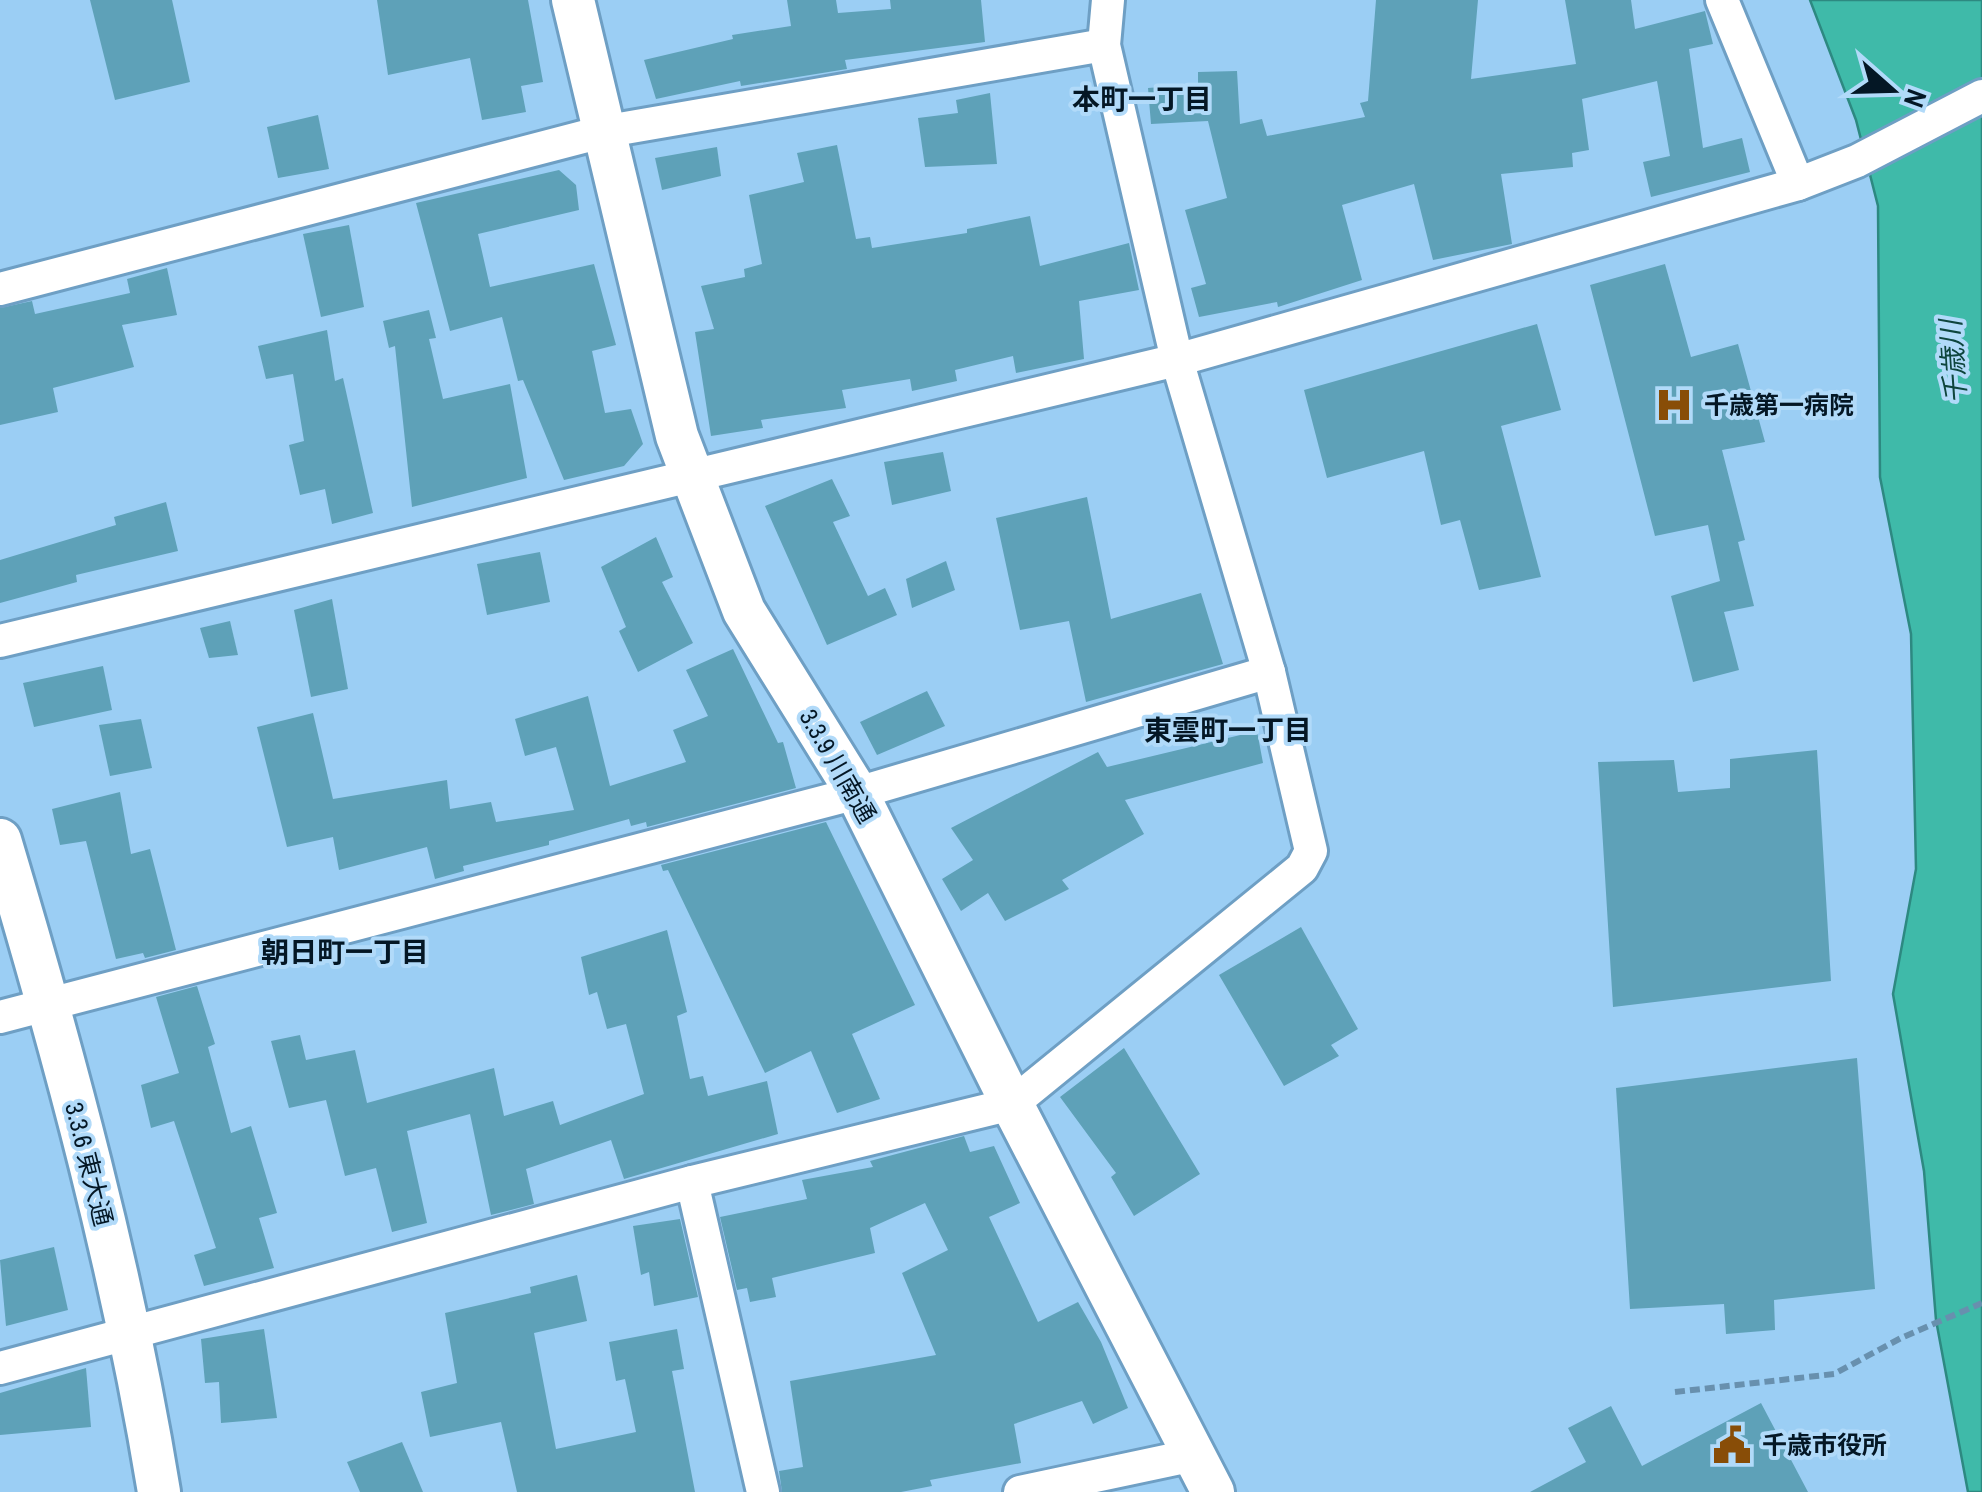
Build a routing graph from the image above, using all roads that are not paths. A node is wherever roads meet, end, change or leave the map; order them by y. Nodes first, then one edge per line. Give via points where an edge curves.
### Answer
1 (573, 0) edge
2 (1108, 0) edge
3 (1722, 0) edge
4 (1104, 45) junction
5 (1982, 96) edge
6 (602, 132) junction
7 (1798, 184) junction
8 (0, 289) edge
9 (1178, 360) junction
10 (691, 478) junction
11 (0, 641) edge
12 (1269, 672) junction
13 (857, 794) junction
14 (0, 840) edge
15 (49, 1004) junction
16 (0, 1017) edge
17 (1012, 1104) junction
18 (692, 1182) junction
19 (132, 1332) junction
20 (0, 1368) edge
21 (1204, 1474) edge
22 (159, 1492) edge
23 (763, 1492) edge
24 (1020, 1492) edge

1 - 6 street, 3.3.9 川南通
2 - 4 street
3 - 7 street
4 - 6 street
4 - 9 street
5 - 7 street
6 - 8 street
6 - 10 street, 3.3.9 川南通
7 - 9 street
9 - 10 street
9 - 12 street
10 - 11 street
10 - 13 street, 3.3.9 川南通 via 744,611
12 - 13 street
12 - 17 street via 1311,851 1302,868
13 - 15 street
13 - 17 street, 3.3.9 川南通
14 - 15 street, 3.3.6 東大通
15 - 16 street
15 - 19 street, 3.3.6 東大通
17 - 18 street
17 - 21 street, 3.3.9 川南通
18 - 19 street
18 - 23 street
19 - 20 street
19 - 22 street, 3.3.6 東大通
21 - 24 street

